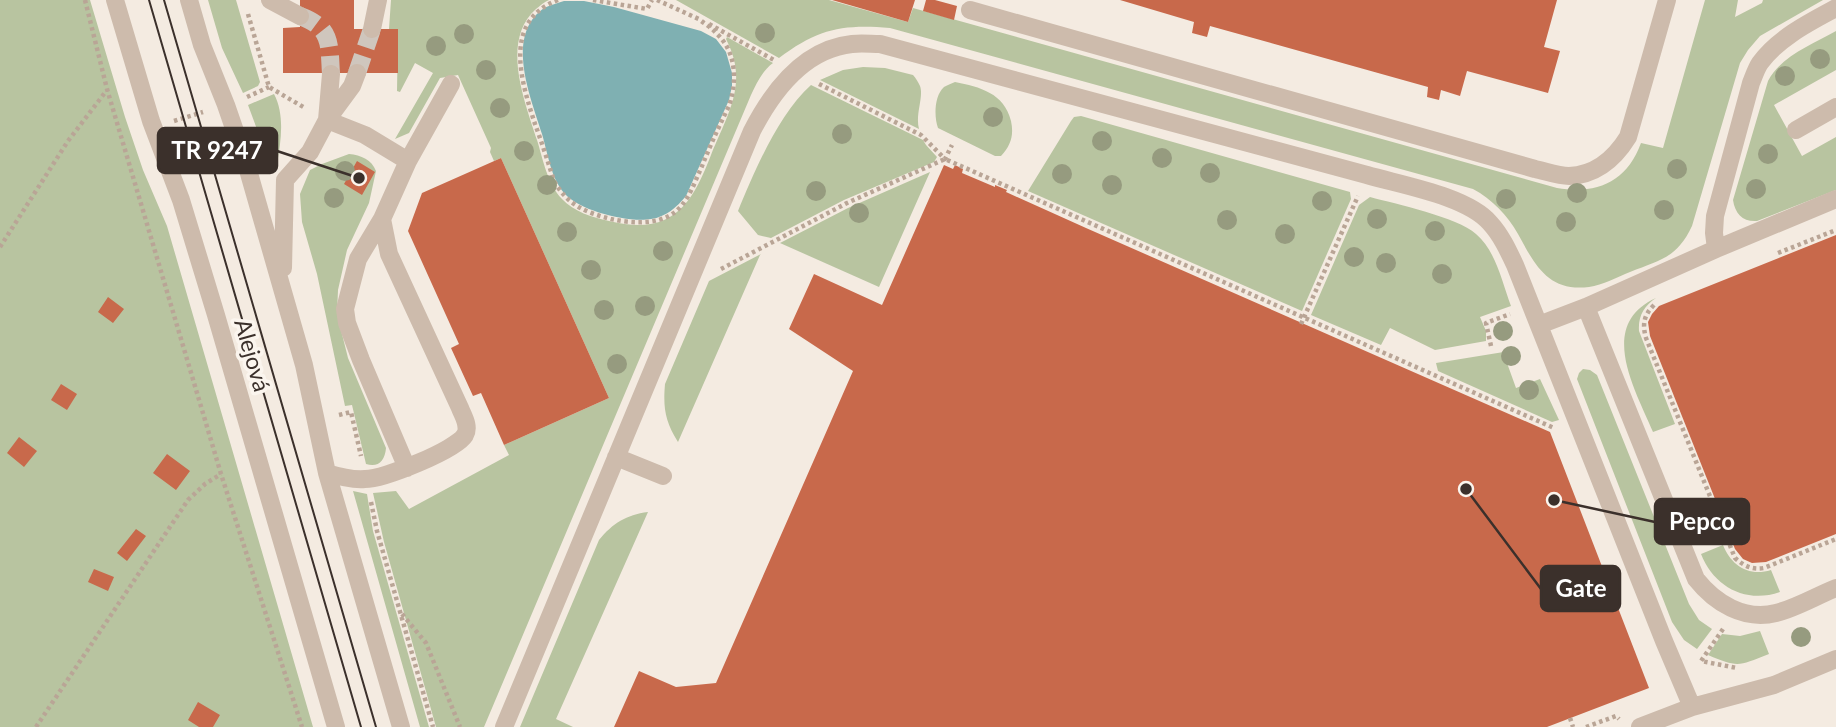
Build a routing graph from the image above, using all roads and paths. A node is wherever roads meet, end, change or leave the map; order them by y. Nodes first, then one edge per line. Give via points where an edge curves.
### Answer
1 (85, 0) edge
2 (115, 0) edge
3 (189, 0) edge
4 (270, 0) edge
5 (378, 0) edge
6 (558, 0) edge
7 (593, 0) edge
8 (654, 0) edge
9 (1667, 0) edge
10 (1836, 8) edge
11 (970, 10) dead end
12 (248, 12) dead end
13 (300, 16) tunnel mouth
14 (700, 20) junction
15 (372, 29) tunnel mouth
16 (794, 72) junction
17 (357, 73) tunnel mouth
18 (331, 74) tunnel mouth
19 (451, 84) dead end
20 (107, 89) junction
21 (1836, 107) edge
22 (327, 120) junction
23 (1796, 130) dead end
24 (952, 145) dead end
25 (945, 159) junction
26 (408, 161) junction
27 (1367, 175) junction
28 (1836, 199) edge
29 (382, 219) junction
30 (1836, 230) edge
31 (0, 247) edge
32 (1716, 249) junction
33 (1774, 255) dead end
34 (689, 284) junction
35 (283, 289) junction
36 (1661, 300) dead end
37 (1531, 306) junction
38 (1586, 307) junction
39 (1304, 317) junction
40 (1301, 324) dead end
41 (1539, 325) junction
42 (1490, 346) dead end
43 (317, 419) junction
44 (1556, 429) dead end
45 (616, 457) junction
46 (407, 468) junction
47 (327, 473) junction
48 (222, 474) junction
49 (663, 476) dead end
50 (367, 480) junction
51 (1836, 539) edge
52 (1836, 588) edge
53 (1736, 611) junction
54 (400, 612) junction
55 (1836, 659) edge
56 (1744, 666) dead end
57 (1692, 707) junction
58 (1627, 712) dead end
59 (1616, 716) junction
60 (1570, 719) dead end
61 (1621, 722) dead end
62 (36, 727) edge
63 (302, 727) edge
64 (336, 727) edge
65 (401, 727) edge
66 (433, 727) edge
67 (460, 727) edge
68 (503, 727) edge
69 (1573, 727) edge
70 (1586, 727) edge
71 (1640, 727) edge

1 - 20 path
2 - 64 street, Alejová via 151,121 181,200
3 - 35 street, Alejová via 246,163
4 - 13 street
5 - 15 street
6 - 14 path via 532,16 524,33 520,61 527,99 560,192 594,215 623,222 651,222 681,207 729,106 735,77 731,56 717,33
7 - 8 path via 647,9
8 - 14 path
9 - 11 street via 1628,137 1602,166 1568,176
10 - 32 street via 1772,50 1759,65 1714,216
12 - 22 path via 269,88
14 - 16 path
16 - 25 path via 921,135
16 - 27 street via 827,50 880,44
16 - 34 street via 775,92 752,131
17 - 22 street
18 - 22 street
19 - 26 street
20 - 31 path
20 - 48 path
21 - 23 street
22 - 26 street via 365,135
22 - 35 street via 310,152 285,180
24 - 25 path
25 - 34 path
25 - 39 path
26 - 29 street
27 - 37 street via 1455,201 1488,220 1503,240
27 - 39 path
28 - 32 street
29 - 46 street via 358,259 345,309 361,360
29 - 46 street via 389,254 467,427 455,444
30 - 33 path
32 - 38 street
34 - 45 street
35 - 43 street, Alejová
36 - 51 path via 1646,314 1646,338 1735,558 1745,566 1764,568
37 - 41 street
37 - 42 path via 1486,323
38 - 41 street
38 - 53 street via 1696,579 1711,596
39 - 40 path
39 - 44 path
41 - 57 street
43 - 47 street, Alejová
43 - 50 path via 351,412
45 - 49 street
45 - 68 street
46 - 50 street
47 - 50 street
47 - 65 street, Alejová
48 - 62 path via 188,500
48 - 63 path
50 - 54 path
52 - 53 street via 1775,614
53 - 56 path via 1701,660
54 - 66 path
54 - 67 path via 426,643
55 - 57 street via 1774,685
57 - 71 street
58 - 59 path
59 - 61 path
59 - 70 path
60 - 69 path

